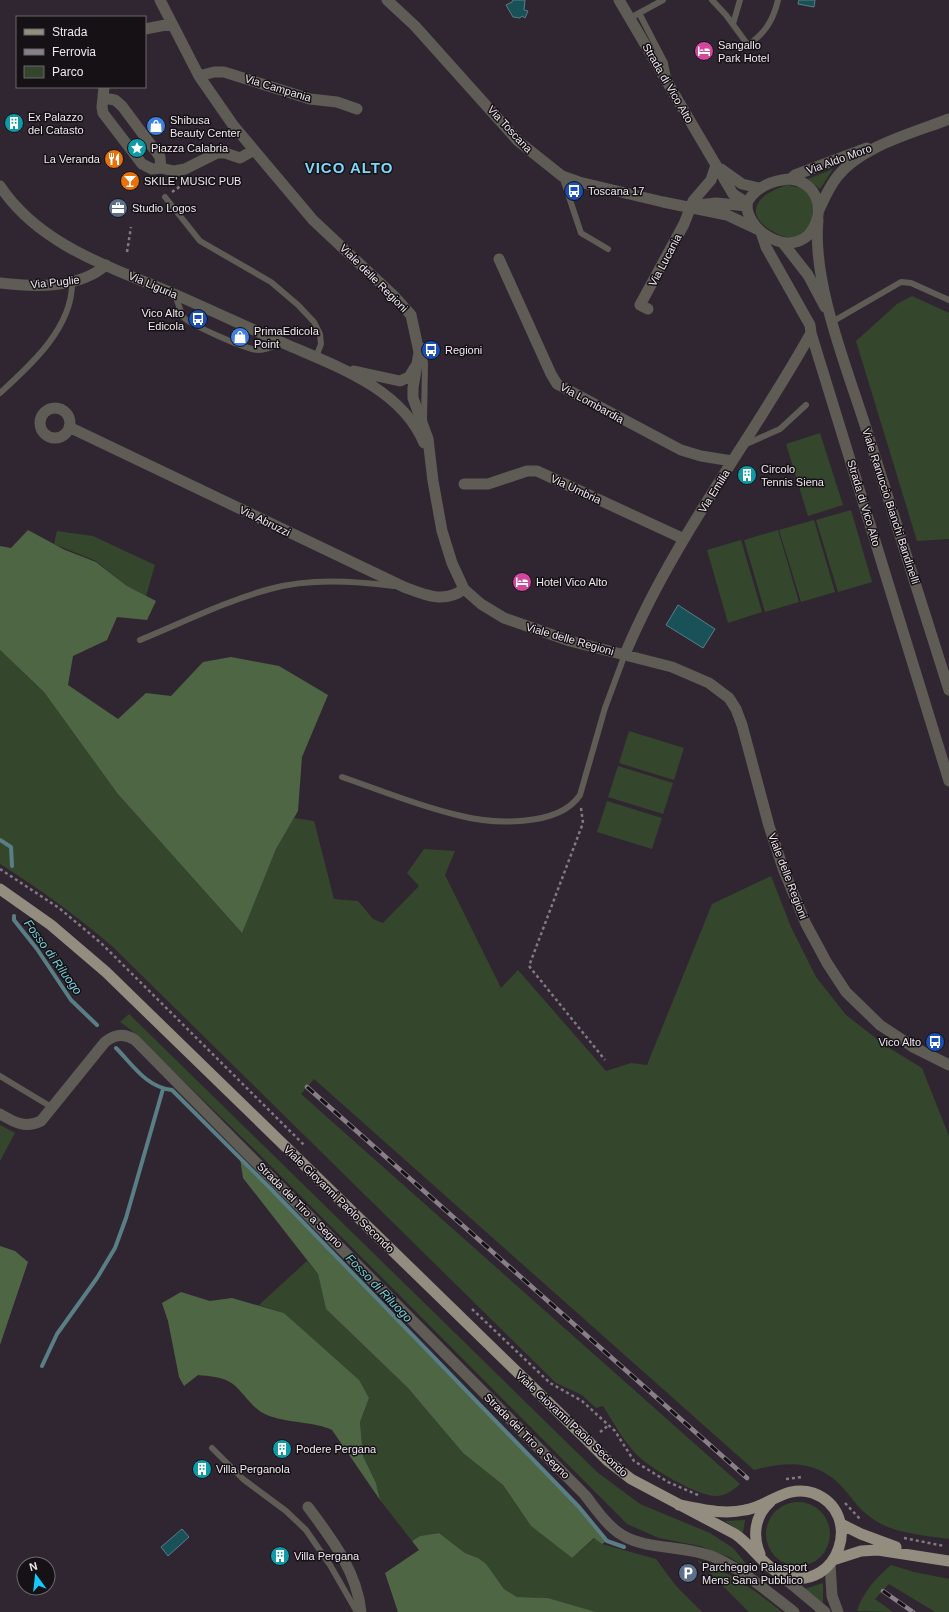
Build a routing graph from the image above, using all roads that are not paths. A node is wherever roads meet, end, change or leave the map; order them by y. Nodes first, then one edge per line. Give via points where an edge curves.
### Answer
1 (160, 0) edge
2 (387, 0) edge
3 (619, 0) edge
4 (663, 0) edge
5 (712, 0) edge
6 (740, 0) edge
7 (778, 0) edge
8 (634, 16) junction
9 (171, 24) junction
10 (733, 24) junction
11 (146, 29) edge
12 (199, 76) junction
13 (104, 93) edge
14 (357, 109) dead end
15 (949, 119) edge
16 (888, 142) junction
17 (254, 150) junction
18 (716, 165) junction
19 (161, 168) junction
20 (562, 176) junction
21 (790, 179) junction
22 (0, 186) edge
23 (759, 188) junction
24 (165, 197) road end
25 (746, 205) junction
26 (690, 207) junction
27 (819, 215) junction
28 (760, 231) junction
29 (783, 243) junction
30 (608, 249) dead end
31 (500, 259) dead end
32 (106, 265) junction
33 (72, 282) junction
34 (0, 283) edge
35 (175, 295) junction
36 (949, 300) edge
37 (648, 309) dead end
38 (832, 322) junction
39 (415, 327) junction
40 (811, 333) junction
41 (284, 343) junction
42 (316, 357) junction
43 (417, 365) junction
44 (345, 369) junction
45 (0, 393) edge
46 (806, 405) dead end
47 (424, 424) junction
48 (69, 427) dead end
49 (742, 446) junction
50 (430, 460) junction
51 (732, 461) junction
52 (464, 484) dead end
53 (684, 539) junction
54 (404, 587) junction
55 (464, 588) junction
56 (140, 640) dead end
57 (625, 654) junction
58 (949, 690) edge
59 (342, 777) dead end
60 (949, 781) edge
61 (0, 889) edge
62 (949, 1065) edge
63 (0, 1076) edge
64 (53, 1108) junction
65 (0, 1114) edge
66 (212, 1448) dead end
67 (774, 1498) junction
68 (679, 1505) junction
69 (308, 1507) dead end
70 (841, 1524) junction
71 (923, 1556) junction
72 (763, 1559) junction
73 (949, 1561) edge
74 (832, 1562) junction
75 (775, 1571) junction
76 (357, 1612) edge
77 (361, 1612) edge
78 (794, 1612) edge
79 (825, 1612) edge
80 (838, 1612) edge

1 - 9 street, Viale delle Regioni
2 - 20 street, Via Toscana via 415,26 518,141
3 - 8 street, Strada di Vico Alto
4 - 8 lane
5 - 10 lane
6 - 10 lane
7 - 10 lane via 768,27 748,45
8 - 18 street, Strada di Vico Alto via 669,85
9 - 11 street
9 - 12 street, Viale delle Regioni
12 - 14 street, Via Campania via 224,72 310,99 337,102
12 - 17 street, Viale delle Regioni via 223,112
13 - 19 street via 122,106 160,157
13 - 19 street via 104,113 142,164 152,169
15 - 16 street, Via Aldo Moro
16 - 21 street, Via Aldo Moro via 840,157
16 - 27 street, Via Aldo Moro via 845,168 831,186
17 - 19 street via 240,158 225,153 212,154 177,171
17 - 39 street, Viale delle Regioni via 313,220 405,307
18 - 23 street, Strada di Vico Alto via 734,179
18 - 25 street, Strada di Vico Alto via 733,194
18 - 26 street via 712,180 696,196
20 - 26 street, Via Toscana
20 - 30 lane via 581,233
21 - 23 street via 777,180
21 - 27 street via 803,184 813,193
22 - 32 street, Via Liguria via 21,213 40,230 58,242
23 - 25 street
24 - 42 lane via 200,241 272,282 298,305 314,322 320,334 321,344
25 - 26 street, Via Toscana via 716,203
25 - 28 street, Strada di Vico Alto via 751,219
26 - 28 street, Via Toscana via 727,215
26 - 37 street, Via Lucania via 684,224 640,305
27 - 29 street via 815,228 808,236
27 - 38 street, Viale Ranuccio Bianchi Bandinelli via 818,254
28 - 29 street
28 - 40 street, Strada di Vico Alto via 766,247 808,322
29 - 38 street, Viale Ranuccio Bianchi Bandinelli via 808,274
31 - 51 street, Via Lombardia via 557,384 681,450
32 - 33 street, Via Puglie via 91,276
32 - 35 street, Via Liguria
33 - 34 street, Via Puglie via 29,285
33 - 45 lane via 66,313 56,331 40,353
35 - 41 street, Via Liguria
35 - 41 lane via 183,317 202,328 255,350
36 - 38 lane via 911,283 901,282
38 - 58 street, Viale Ranuccio Bianchi Bandinelli
39 - 43 street, Viale delle Regioni via 419,352
39 - 47 lane via 424,351
40 - 49 street, Via Emilia
40 - 60 street, Strada di Vico Alto
41 - 42 street, Via Liguria
42 - 44 street, Via Liguria
43 - 44 street, Via Liguria via 409,377 400,381
43 - 47 street, Viale delle Regioni via 413,395
44 - 50 street, Via Liguria via 405,412 419,432
46 - 49 lane via 780,429
47 - 50 street, Viale delle Regioni
48 - 54 street, Via Abruzzi
49 - 51 street, Via Emilia
50 - 55 street, Viale delle Regioni via 442,531 452,563
51 - 53 street, Via Emilia
52 - 53 street, Via Umbria via 488,484 527,472 537,472
53 - 57 street, Via Emilia
54 - 55 street, Via Abruzzi via 440,597 453,596
54 - 56 lane via 351,582 281,586 245,597
55 - 57 street, Viale delle Regioni via 485,608 515,622 570,641
57 - 59 lane via 605,708 580,795 568,809 548,817 508,820 476,818 436,809
57 - 62 street, Viale delle Regioni via 688,673 716,687 732,701 742,725 782,865 806,924 827,963 846,992 880,1024 913,1047
61 - 68 main road, Viale Giovanni Paolo Secondo via 51,925 106,972 608,1461 631,1479
63 - 64 lane
64 - 65 street, Strada del Tiro a Segno via 41,1121 33,1125 23,1126
64 - 78 street, Strada del Tiro a Segno via 105,1042 112,1037 123,1035 136,1040 617,1531 632,1540 685,1548 713,1557 739,1571
66 - 76 lane via 243,1478 306,1530
67 - 68 main road, Viale Giovanni Paolo Secondo via 750,1509 729,1512
67 - 70 main road, Viale Giovanni Paolo Secondo via 793,1491 814,1494 831,1505
67 - 72 main road, Viale Giovanni Paolo Secondo via 762,1511 756,1527 756,1544
68 - 72 main road, Viale Giovanni Paolo Secondo via 743,1539
69 - 77 street via 348,1567 358,1591
70 - 71 main road, Viale Giovanni Paolo Secondo via 861,1534
70 - 74 main road, Viale Giovanni Paolo Secondo via 839,1551
71 - 73 main road, Viale Giovanni Paolo Secondo
71 - 74 main road, Viale Giovanni Paolo Secondo via 873,1550 861,1551
72 - 75 main road, Viale Giovanni Paolo Secondo
74 - 75 main road, Viale Giovanni Paolo Secondo via 822,1571 799,1578
74 - 80 street via 832,1596
75 - 79 street

